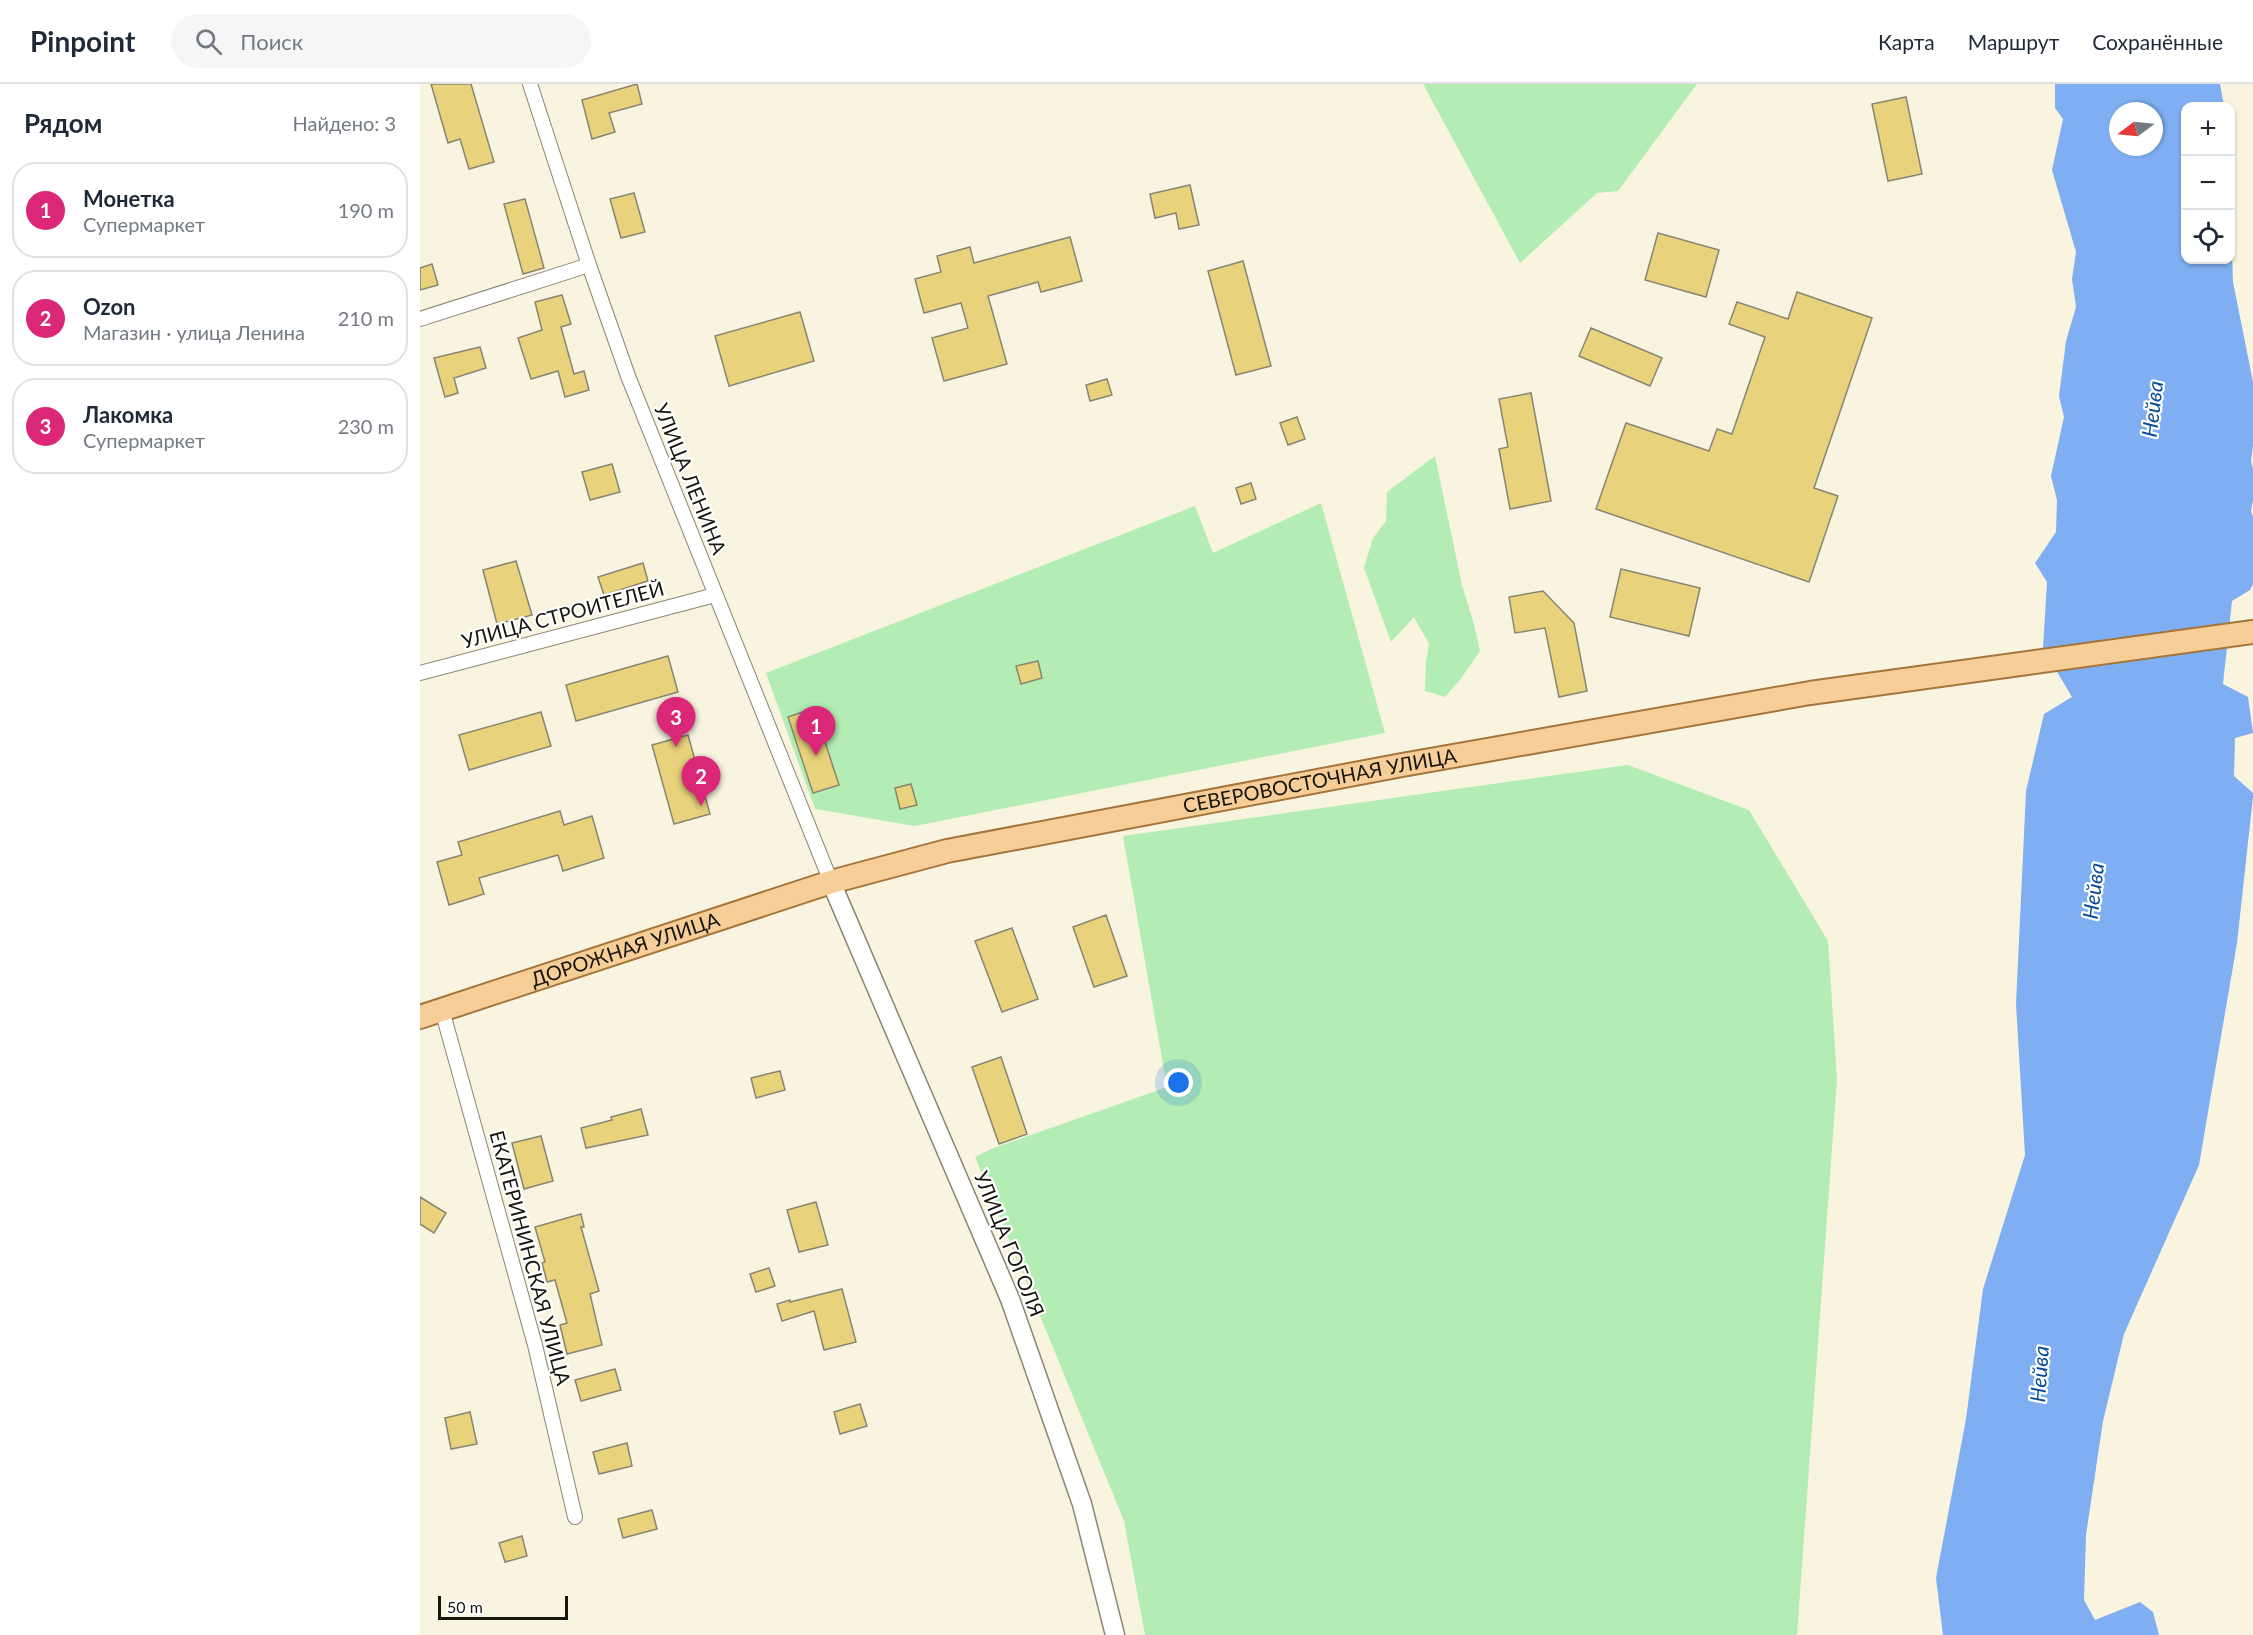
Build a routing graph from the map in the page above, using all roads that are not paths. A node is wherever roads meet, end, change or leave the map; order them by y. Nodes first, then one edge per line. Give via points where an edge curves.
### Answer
1 (530, 84) edge
2 (589, 265) junction
3 (420, 319) edge
4 (715, 595) junction
5 (2253, 632) edge
6 (420, 673) edge
7 (831, 882) junction
8 (442, 1010) junction
9 (420, 1017) edge
10 (575, 1517) dead end
11 (1115, 1635) edge

1 - 2 street, УЛИЦА ЛЕНИНА
2 - 3 street
2 - 4 street, УЛИЦА ЛЕНИНА via 628,376
4 - 6 street, УЛИЦА СТРОИТЕЛЕЙ
4 - 7 street, УЛИЦА ЛЕНИНА
5 - 7 main road, СЕВЕРОВОСТОЧНАЯ УЛИЦА via 1810,693 1390,767 982,845
7 - 8 main road, ДОРОЖНАЯ УЛИЦА
7 - 11 street, УЛИЦА ГОГОЛЯ via 1010,1299 1082,1504
8 - 9 main road, ДОРОЖНАЯ УЛИЦА
8 - 10 street, ЕКАТЕРИНИНСКАЯ УЛИЦА via 535,1345

